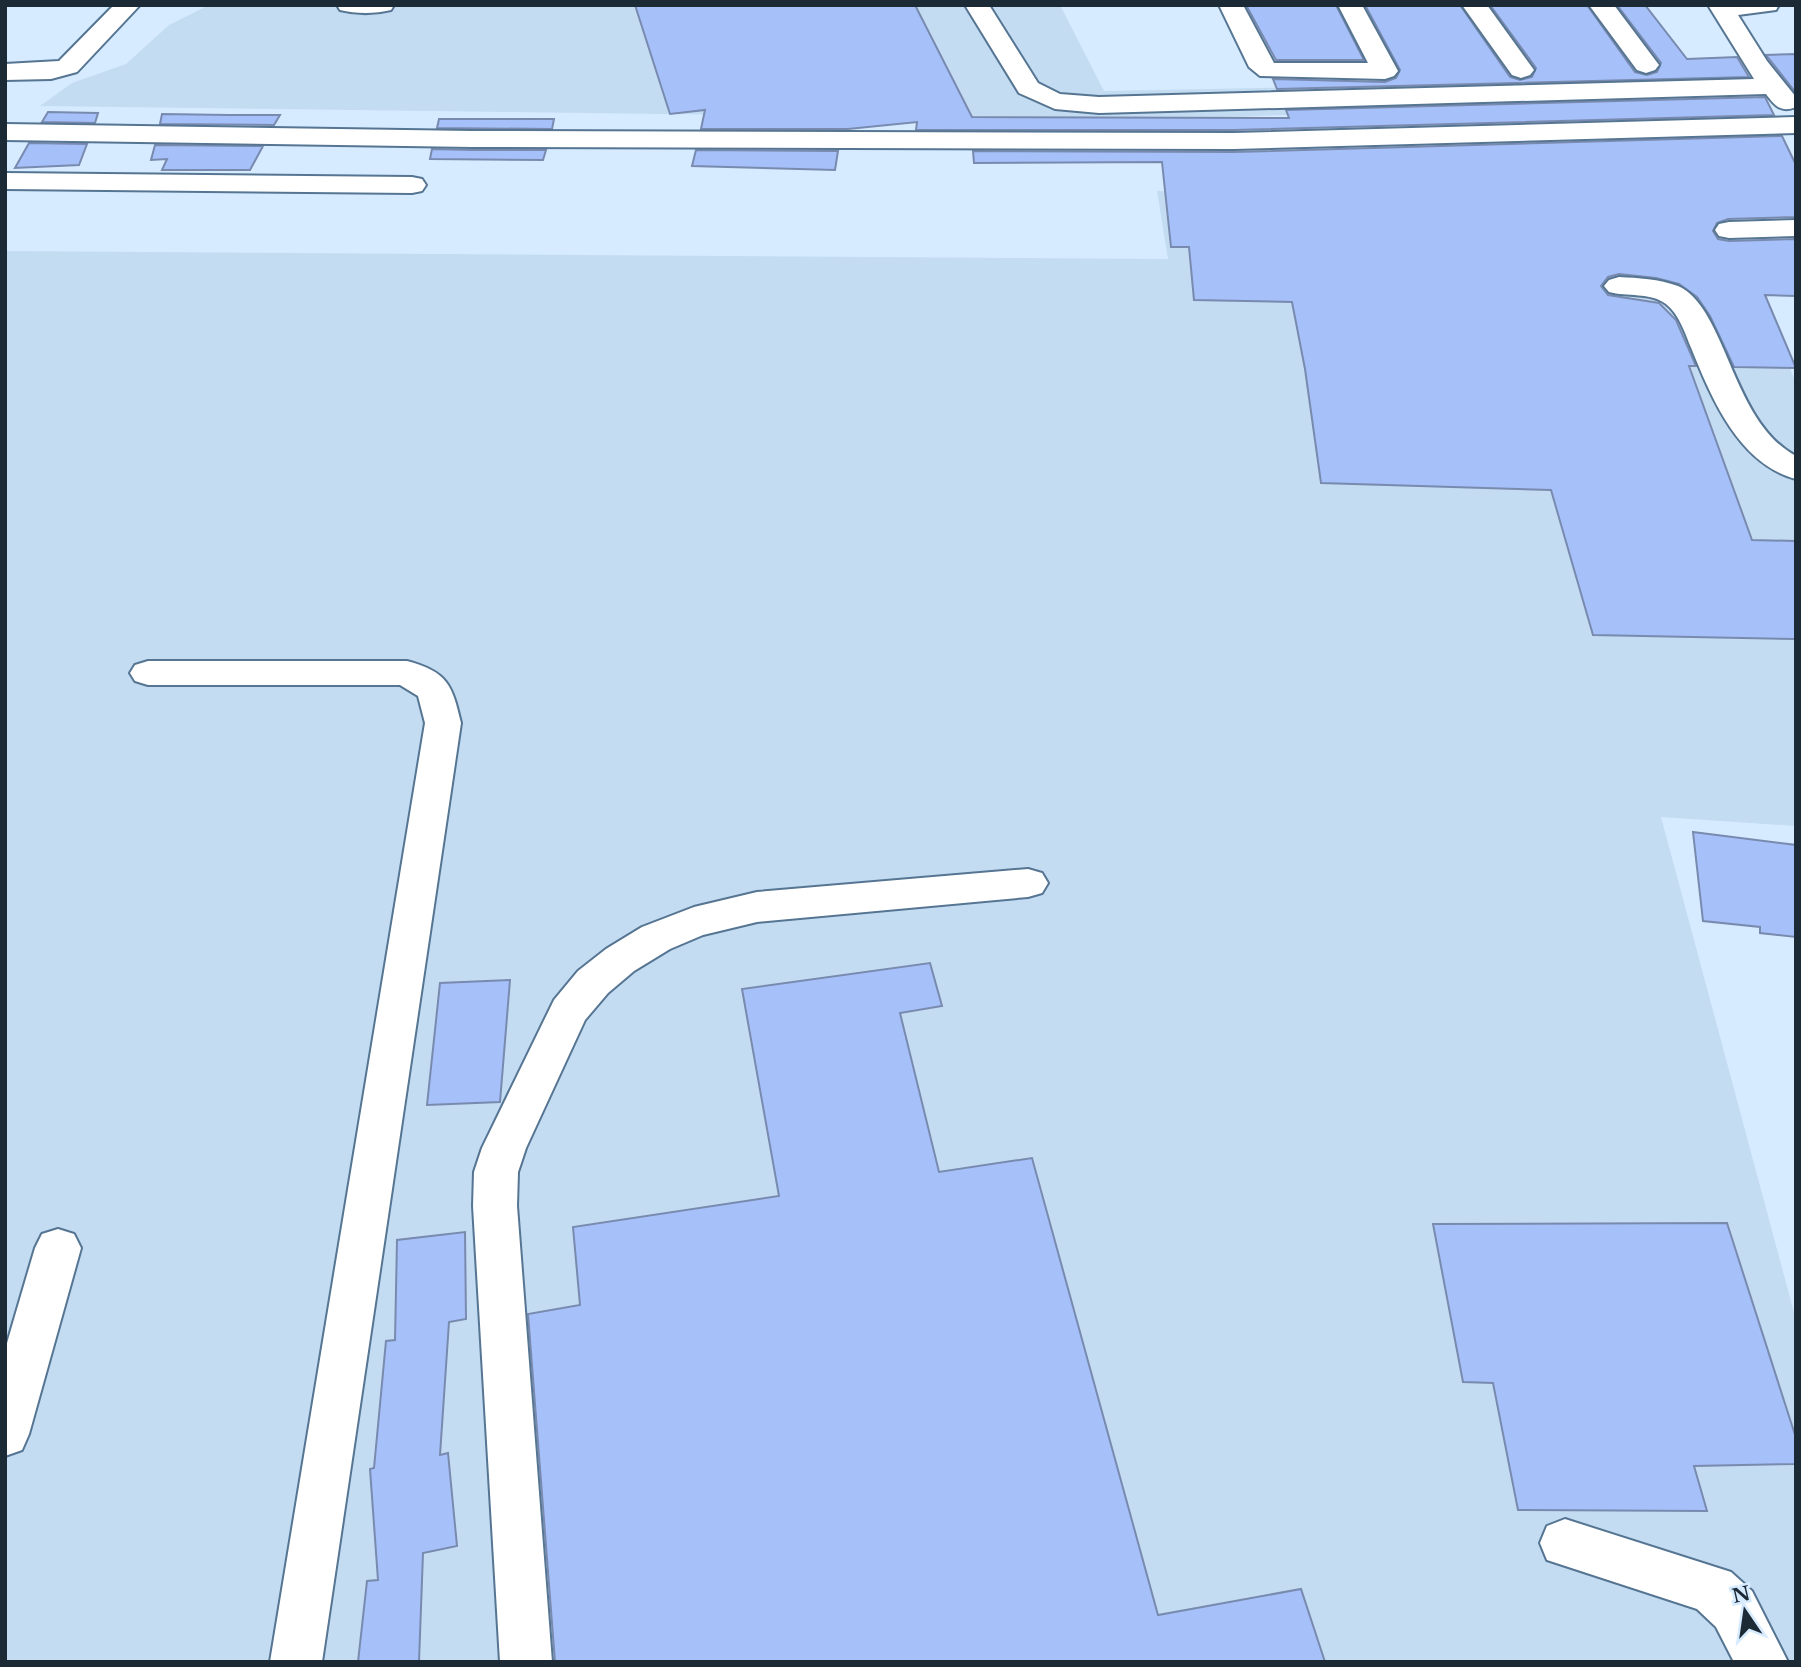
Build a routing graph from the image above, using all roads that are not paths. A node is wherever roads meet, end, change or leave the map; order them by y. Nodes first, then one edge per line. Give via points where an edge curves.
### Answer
1 (128, 5) edge
2 (349, 5) edge
3 (382, 5) edge
4 (976, 5) edge
5 (1230, 5) edge
6 (1350, 5) edge
7 (1474, 5) edge
8 (1601, 5) edge
9 (1768, 5) edge
10 (1722, 7) edge
11 (1756, 64) junction
12 (1646, 65) junction
13 (1521, 70) junction
14 (1385, 71) junction
15 (1412, 71) dead end
16 (1453, 71) dead end
17 (5, 72) edge
18 (1773, 86) junction
19 (1796, 115) edge
20 (1796, 125) edge
21 (5, 132) edge
22 (5, 181) edge
23 (412, 185) dead end
24 (1796, 228) edge
25 (1729, 230) dead end
26 (1619, 286) dead end
27 (1796, 469) edge
28 (148, 673) dead end
29 (1028, 883) dead end
30 (58, 1248) dead end
31 (5, 1434) edge
32 (1565, 1543) dead end
33 (296, 1662) edge
34 (526, 1662) edge
35 (1762, 1662) edge

1 - 17 street via 68,67
2 - 3 street
4 - 18 street via 1028,88 1055,101 1099,105
5 - 14 street via 1262,67 1269,71
6 - 14 street
7 - 13 street
8 - 12 street
9 - 10 street
10 - 11 street
11 - 12 street
11 - 18 street
12 - 13 street
13 - 16 street
14 - 15 street
18 - 19 street
20 - 21 street via 1234,141
22 - 23 street
24 - 25 street
26 - 27 street via 1662,292 1684,307 1724,389 1755,439
28 - 33 street via 407,673 435,690 443,723
29 - 34 street via 757,907 694,922 620,960 593,982 569,1011 496,1172
30 - 31 street
32 - 35 street via 1713,1589 1743,1622

